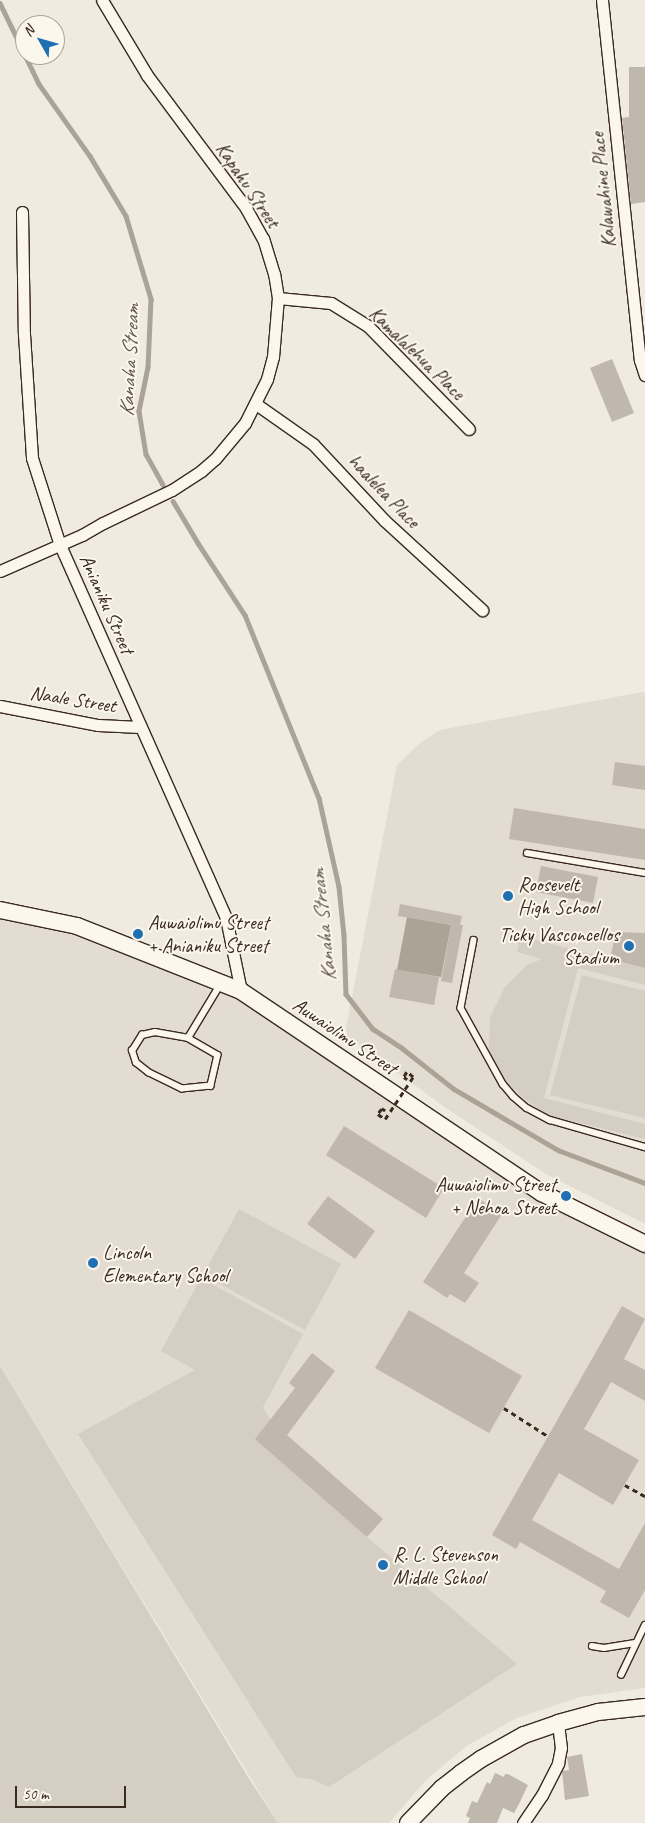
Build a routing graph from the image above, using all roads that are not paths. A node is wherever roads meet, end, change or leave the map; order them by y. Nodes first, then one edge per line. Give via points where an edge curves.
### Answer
1 (102, 0) edge
2 (602, 0) edge
3 (22, 212) dead end
4 (278, 298) junction
5 (645, 375) edge
6 (256, 404) junction
7 (469, 429) dead end
8 (60, 545) junction
9 (0, 571) edge
10 (482, 610) dead end
11 (0, 706) edge
12 (140, 727) junction
13 (527, 853) dead end
14 (645, 873) edge
15 (0, 910) edge
16 (474, 940) dead end
17 (222, 983) junction
18 (241, 991) junction
19 (188, 1038) junction
20 (645, 1147) edge
21 (645, 1244) edge
22 (645, 1625) edge
23 (635, 1643) junction
24 (592, 1646) dead end
25 (621, 1675) dead end
26 (645, 1707) edge
27 (558, 1723) junction
28 (408, 1823) edge
29 (522, 1823) edge

1 - 4 street, Kapahu Street via 147,75 255,224 269,255
2 - 5 street, Kalawahine Place via 639,350
3 - 8 street, Anianiku Street via 24,334 32,458
4 - 6 street, Kapahu Street via 273,357
4 - 7 street, Kamalalehua Place via 332,303 368,326
6 - 8 street, Kapahu Street via 245,423 215,459 186,482
6 - 10 street, haalelea Place via 313,444 385,521
8 - 9 street, Kapahu Street
8 - 12 street, Anianiku Street
11 - 12 street, Naale Street via 98,725
12 - 18 street, Anianiku Street via 226,918
13 - 14 lane
15 - 17 street, Auwaiolimu Street via 77,926
16 - 20 lane via 461,1008 513,1096 550,1120
17 - 18 street, Auwaiolimu Street
17 - 19 lane
18 - 21 street, Auwaiolimu Street via 542,1193
19 - 19 lane via 155,1032 142,1035 132,1051 136,1063 182,1089 212,1086 218,1055
22 - 23 lane
23 - 24 lane via 604,1648
23 - 25 lane
26 - 27 street via 598,1712
27 - 28 street via 524,1735 481,1759 442,1788
27 - 29 street via 561,1748 558,1763 542,1795

